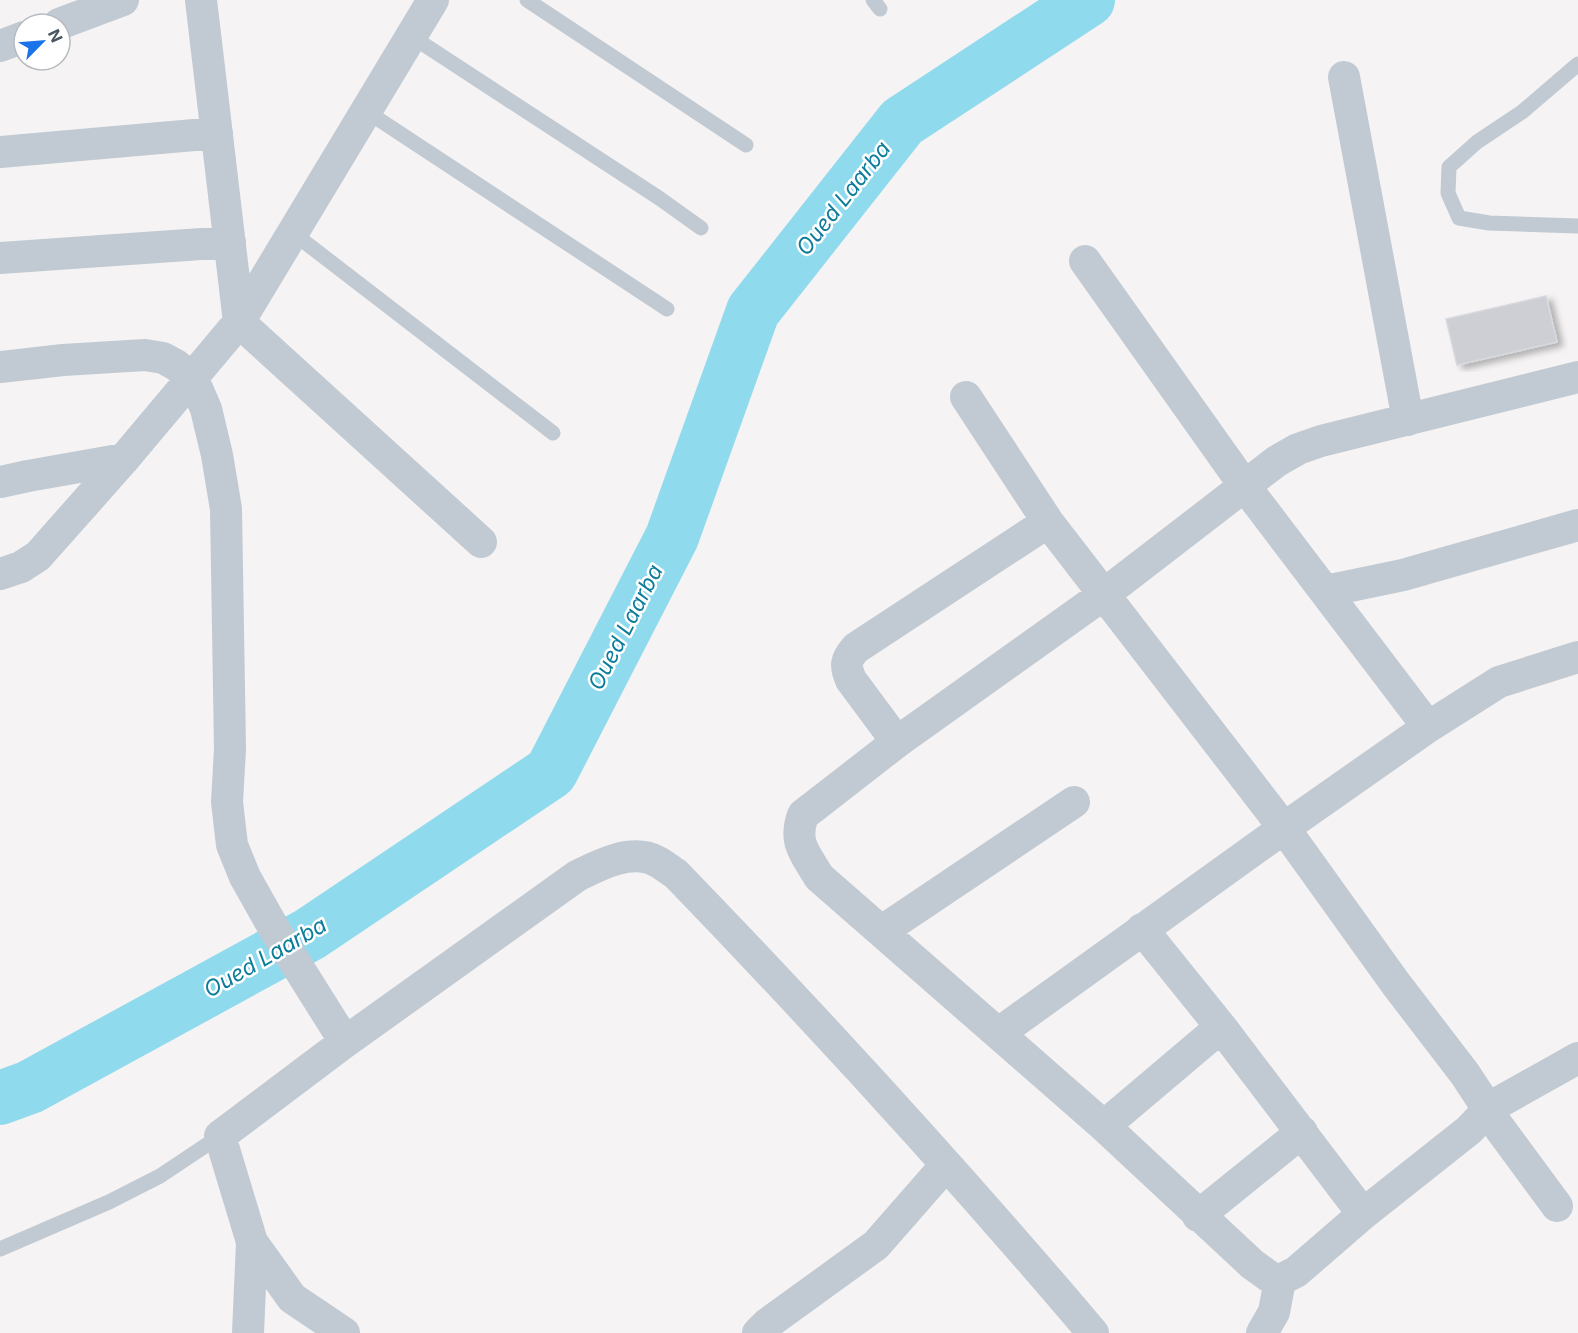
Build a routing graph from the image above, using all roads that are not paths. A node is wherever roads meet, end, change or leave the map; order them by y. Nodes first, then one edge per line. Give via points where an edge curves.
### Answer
1 (123, 0) edge
2 (201, 0) edge
3 (433, 0) edge
4 (527, 0) edge
5 (72, 19) edge
6 (411, 36) junction
7 (1578, 64) edge
8 (1344, 77) dead end
9 (366, 111) junction
10 (217, 133) junction
11 (746, 145) dead end
12 (0, 152) edge
13 (1578, 226) edge
14 (701, 228) dead end
15 (293, 233) junction
16 (230, 242) junction
17 (0, 258) edge
18 (1085, 261) dead end
19 (667, 309) dead end
20 (239, 322) junction
21 (0, 367) edge
22 (1578, 377) edge
23 (193, 379) junction
24 (966, 397) dead end
25 (1408, 420) junction
26 (553, 433) dead end
27 (124, 459) junction
28 (0, 482) edge
29 (1244, 485) junction
30 (1048, 522) junction
31 (1578, 525) edge
32 (481, 542) dead end
33 (0, 574) edge
34 (1326, 591) junction
35 (1103, 595) junction
36 (1578, 657) edge
37 (1428, 727) junction
38 (897, 742) junction
39 (1074, 802) dead end
40 (1284, 828) junction
41 (1142, 929) junction
42 (882, 931) junction
43 (1221, 1027) junction
44 (999, 1033) junction
45 (345, 1042) junction
46 (1578, 1058) edge
47 (1487, 1110) junction
48 (1104, 1126) junction
49 (1302, 1132) junction
50 (220, 1136) junction
51 (946, 1165) junction
52 (1557, 1206) dead end
53 (1363, 1214) junction
54 (1198, 1216) junction
55 (252, 1242) junction
56 (0, 1249) edge
57 (1280, 1280) junction
58 (248, 1333) edge
59 (344, 1333) edge
60 (758, 1333) edge
61 (1093, 1333) edge
62 (1262, 1333) edge

1 - 5 street
2 - 10 street
3 - 6 street
4 - 11 lane
6 - 9 street
6 - 14 lane
7 - 13 lane via 1449,167 1448,193 1459,218
8 - 25 street
9 - 15 street
9 - 19 lane
10 - 12 street
10 - 16 street
15 - 20 street
15 - 26 lane
16 - 17 street
16 - 20 street
18 - 29 street
20 - 23 street
20 - 32 street
21 - 23 street via 146,355 163,358
22 - 25 street
23 - 27 street
23 - 45 street via 206,409 226,509 230,749 227,802 232,845 276,932
24 - 30 street
25 - 29 street via 1298,449
27 - 28 street
27 - 33 street via 39,556
29 - 34 street
29 - 35 street
30 - 35 street
30 - 38 street via 856,648 847,658 851,680
31 - 34 street via 1403,575
34 - 37 street
35 - 38 street
35 - 40 street
36 - 37 street via 1499,682
37 - 40 street
38 - 42 street via 803,815 797,831 802,849 819,878
39 - 42 street
40 - 41 street
40 - 47 street via 1465,1074
41 - 43 street
41 - 44 street
42 - 44 street
43 - 48 street
43 - 49 street
44 - 48 street
45 - 50 street
45 - 51 street via 577,876 607,861 654,859 676,874 794,996
46 - 47 street
47 - 52 street
47 - 53 street via 1469,1130
48 - 54 street
49 - 53 street
49 - 54 street
50 - 55 street
50 - 56 lane via 160,1176
51 - 60 street via 876,1245
51 - 61 street
53 - 57 street via 1296,1272
54 - 57 street via 1252,1264
55 - 58 street
55 - 59 street via 292,1298
57 - 62 street via 1274,1312

